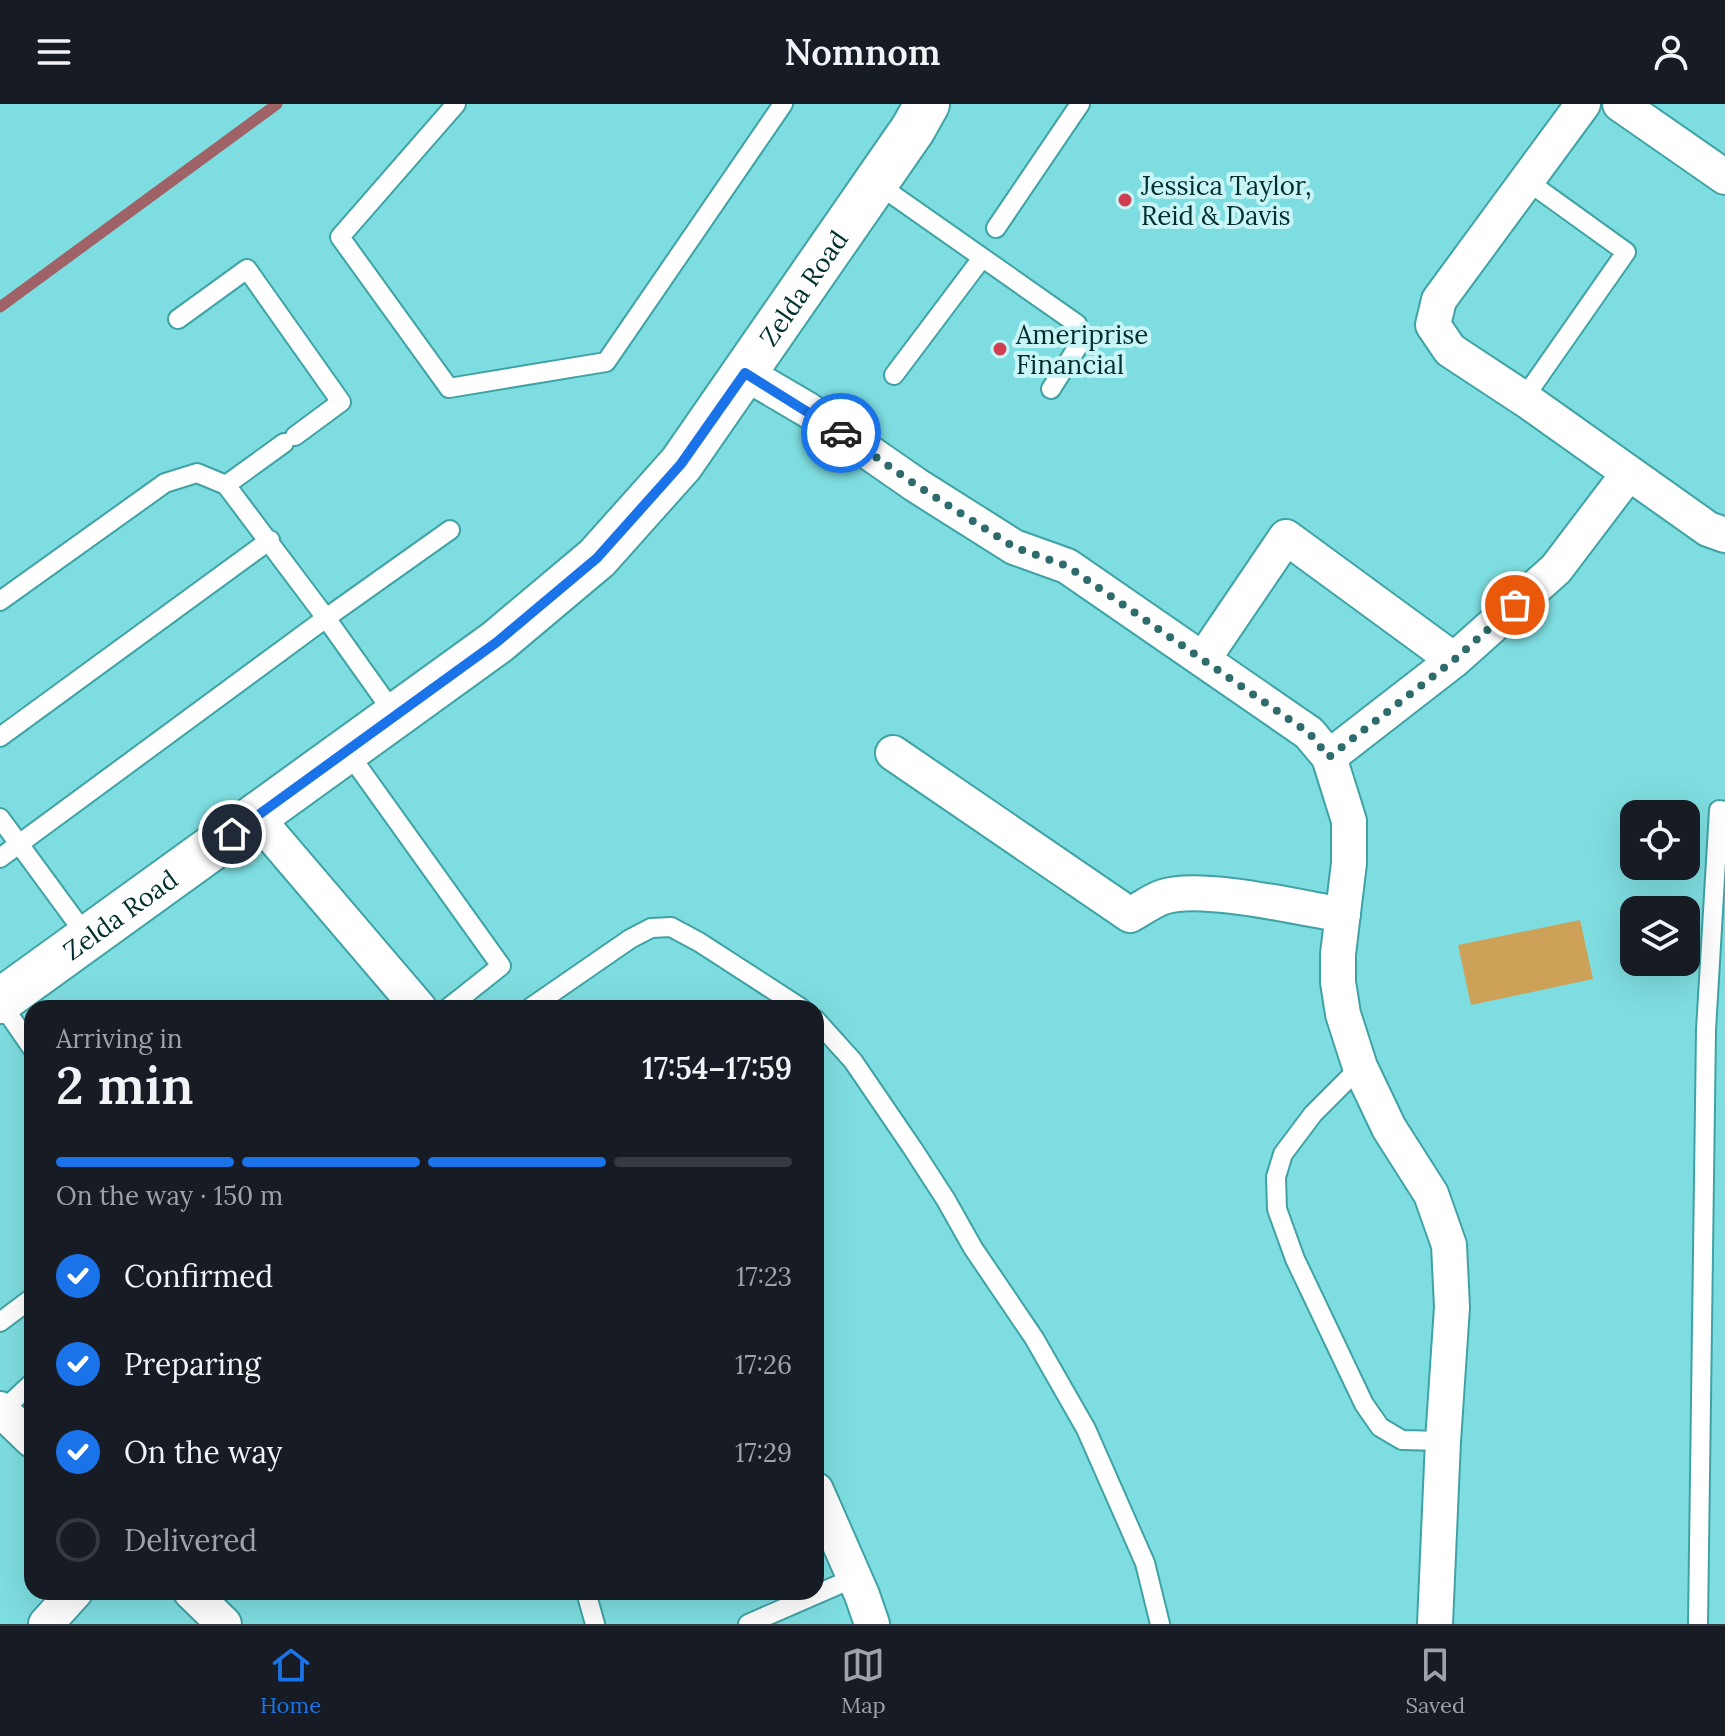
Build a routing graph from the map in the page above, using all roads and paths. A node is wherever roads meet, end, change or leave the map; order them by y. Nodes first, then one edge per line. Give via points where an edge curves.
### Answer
1 (456, 104) edge
2 (783, 104) edge
3 (927, 104) edge
4 (1080, 104) edge
5 (1583, 104) edge
6 (1620, 104) edge
7 (1725, 177) edge
8 (1526, 180) junction
9 (876, 183) junction
10 (996, 228) dead end
11 (982, 258) junction
12 (178, 319) dead end
13 (745, 373) junction
14 (894, 375) dead end
15 (1051, 389) dead end
16 (1524, 398) junction
17 (1628, 474) junction
18 (226, 485) junction
19 (450, 530) dead end
20 (1725, 535) edge
21 (270, 540) junction
22 (0, 601) edge
23 (326, 618) junction
24 (1204, 658) junction
25 (1454, 660) junction
26 (395, 715) junction
27 (0, 737) edge
28 (346, 750) junction
29 (893, 753) dead end
30 (1329, 757) junction
31 (1725, 811) edge
32 (256, 817) junction
33 (0, 818) edge
34 (19, 845) junction
35 (0, 858) edge
36 (1343, 915) junction
37 (88, 939) junction
38 (412, 1000) edge
39 (458, 1000) edge
40 (542, 1000) edge
41 (789, 1000) edge
42 (0, 1001) edge
43 (824, 1029) edge
44 (24, 1036) edge
45 (1360, 1067) junction
46 (24, 1304) edge
47 (0, 1322) edge
48 (24, 1390) edge
49 (1, 1410) edge
50 (24, 1432) edge
51 (1443, 1441) junction
52 (824, 1509) edge
53 (854, 1578) junction
54 (824, 1591) edge
55 (68, 1600) edge
56 (199, 1600) edge
57 (588, 1600) edge
58 (803, 1600) edge
59 (1430, 1622) edge
60 (46, 1624) edge
61 (224, 1624) edge
62 (595, 1624) edge
63 (748, 1624) edge
64 (872, 1624) edge
65 (1160, 1624) edge
66 (1698, 1624) edge

1 - 2 lane via 340,237 449,388 606,362
3 - 9 main road, Zelda Road
4 - 10 lane
5 - 8 street
6 - 7 street
8 - 16 street via 1439,300 1433,325 1450,350
8 - 16 lane via 1626,252
9 - 11 lane
9 - 13 main road, Zelda Road
11 - 14 lane
11 - 15 lane via 1077,324 1082,340
12 - 18 lane via 247,269 341,402
13 - 24 street via 1014,547 1067,566
13 - 26 main road, Zelda Road via 681,464 597,558 497,642
16 - 17 street
17 - 20 street
17 - 25 street via 1556,569
18 - 21 lane
18 - 22 lane via 197,473 165,483
19 - 23 lane
21 - 23 lane
21 - 27 lane
23 - 26 lane
23 - 34 lane
24 - 25 street via 1286,537
24 - 30 street via 1309,733
25 - 30 street
26 - 28 main road, Zelda Road
28 - 32 main road, Zelda Road
28 - 39 lane via 501,966
29 - 36 street via 1130,915 1163,897 1185,893
30 - 36 street via 1349,821
31 - 66 lane via 1719,810 1706,1030
32 - 37 main road, Zelda Road
32 - 38 street
33 - 34 lane
34 - 35 lane
34 - 37 lane
36 - 45 street via 1338,982
37 - 42 main road, Zelda Road
40 - 41 lane via 630,939 651,928 671,927
42 - 44 lane
43 - 65 lane via 853,1061 922,1162 1086,1429 1145,1563
45 - 51 street via 1389,1128 1431,1194 1449,1245 1452,1307
45 - 51 lane via 1313,1114 1283,1154 1276,1177 1277,1209 1301,1272 1380,1427 1402,1440
46 - 47 lane
48 - 49 lane
49 - 50 street
51 - 59 street
52 - 53 street
53 - 54 lane
53 - 64 street
55 - 60 street
56 - 61 street
57 - 62 lane
58 - 63 lane

